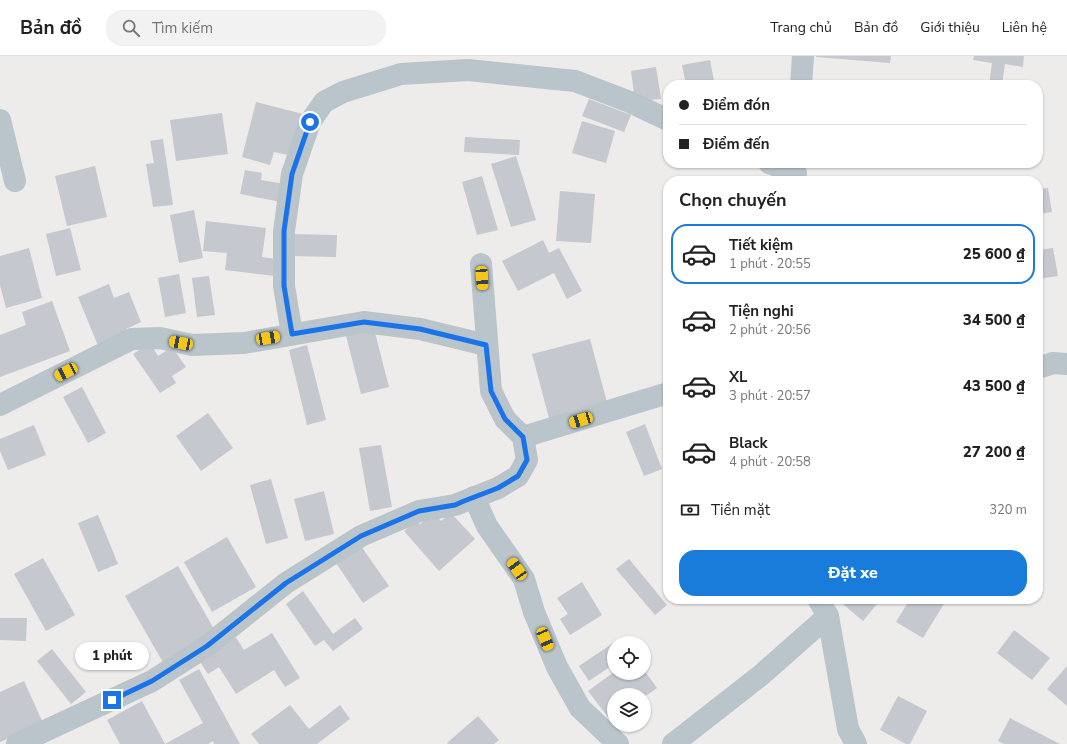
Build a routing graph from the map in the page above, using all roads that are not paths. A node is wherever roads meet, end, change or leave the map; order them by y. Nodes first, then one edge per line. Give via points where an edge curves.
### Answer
1 (803, 56) edge
2 (801, 80) edge
3 (663, 118) edge
4 (0, 120) edge
5 (784, 168) edge
6 (796, 172) edge
7 (15, 181) dead end
8 (481, 264) dead end
9 (292, 334) junction
10 (486, 345) junction
11 (1067, 364) edge
12 (1043, 366) edge
13 (663, 395) edge
14 (0, 405) edge
15 (523, 437) junction
16 (474, 498) junction
17 (823, 607) edge
18 (17, 744) edge
19 (618, 744) edge
20 (673, 744) edge
21 (856, 744) edge

1 - 2 street
3 - 9 street via 575,81 468,70 401,74 343,92 324,102 310,122 292,174 284,231 284,286
4 - 7 street
5 - 6 street
8 - 10 street
9 - 10 street via 364,322 420,329
9 - 14 street via 244,343 192,345 160,338 132,339
10 - 15 street via 491,391 505,419
11 - 12 street via 1054,363
13 - 15 street
15 - 16 street via 527,460 518,476
16 - 18 street via 455,505 419,511 361,536 286,583 207,646 152,681
16 - 19 street via 487,526 524,579 534,612 557,667 580,708
17 - 20 street via 760,676
17 - 21 street via 848,729

